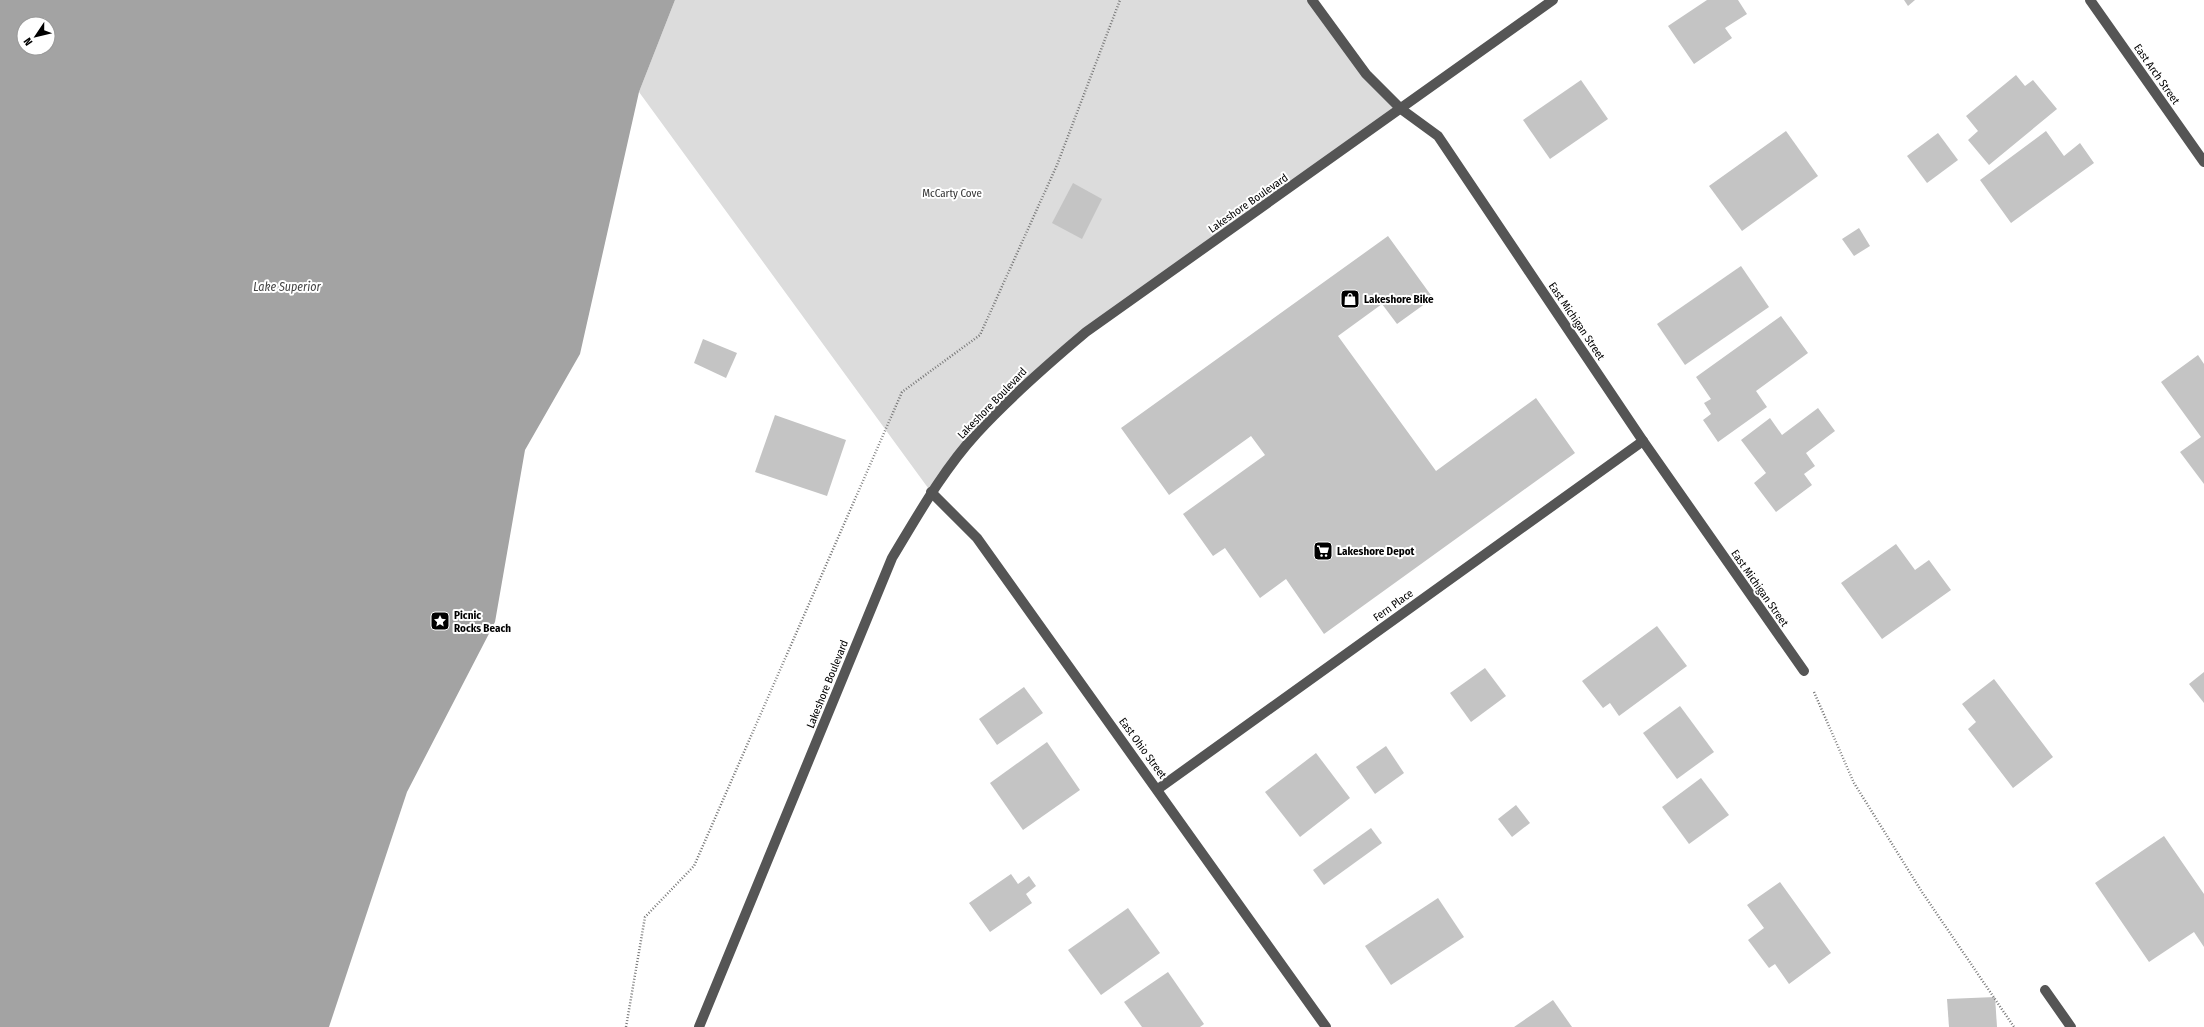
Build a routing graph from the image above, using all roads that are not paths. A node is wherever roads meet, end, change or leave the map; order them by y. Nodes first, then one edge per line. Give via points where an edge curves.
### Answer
1 (1312, 0) edge
2 (1553, 0) edge
3 (2090, 0) edge
4 (1401, 109) junction
5 (2204, 162) edge
6 (1643, 441) junction
7 (931, 492) junction
8 (1804, 671) road end
9 (1158, 789) junction
10 (2045, 990) dead end
11 (699, 1027) edge
12 (1326, 1027) edge
13 (2072, 1027) edge

1 - 4 street, East Michigan Street via 1366,74
2 - 4 street, Lakeshore Boulevard
3 - 5 street, East Arch Street
4 - 6 street, East Michigan Street via 1438,136
4 - 7 street, Lakeshore Boulevard via 1080,337 1028,381 976,434
6 - 8 street, East Michigan Street
6 - 9 street, Fern Place
7 - 9 street, East Ohio Street via 977,538
7 - 11 street, Lakeshore Boulevard via 892,558
9 - 12 street, East Ohio Street
10 - 13 street

